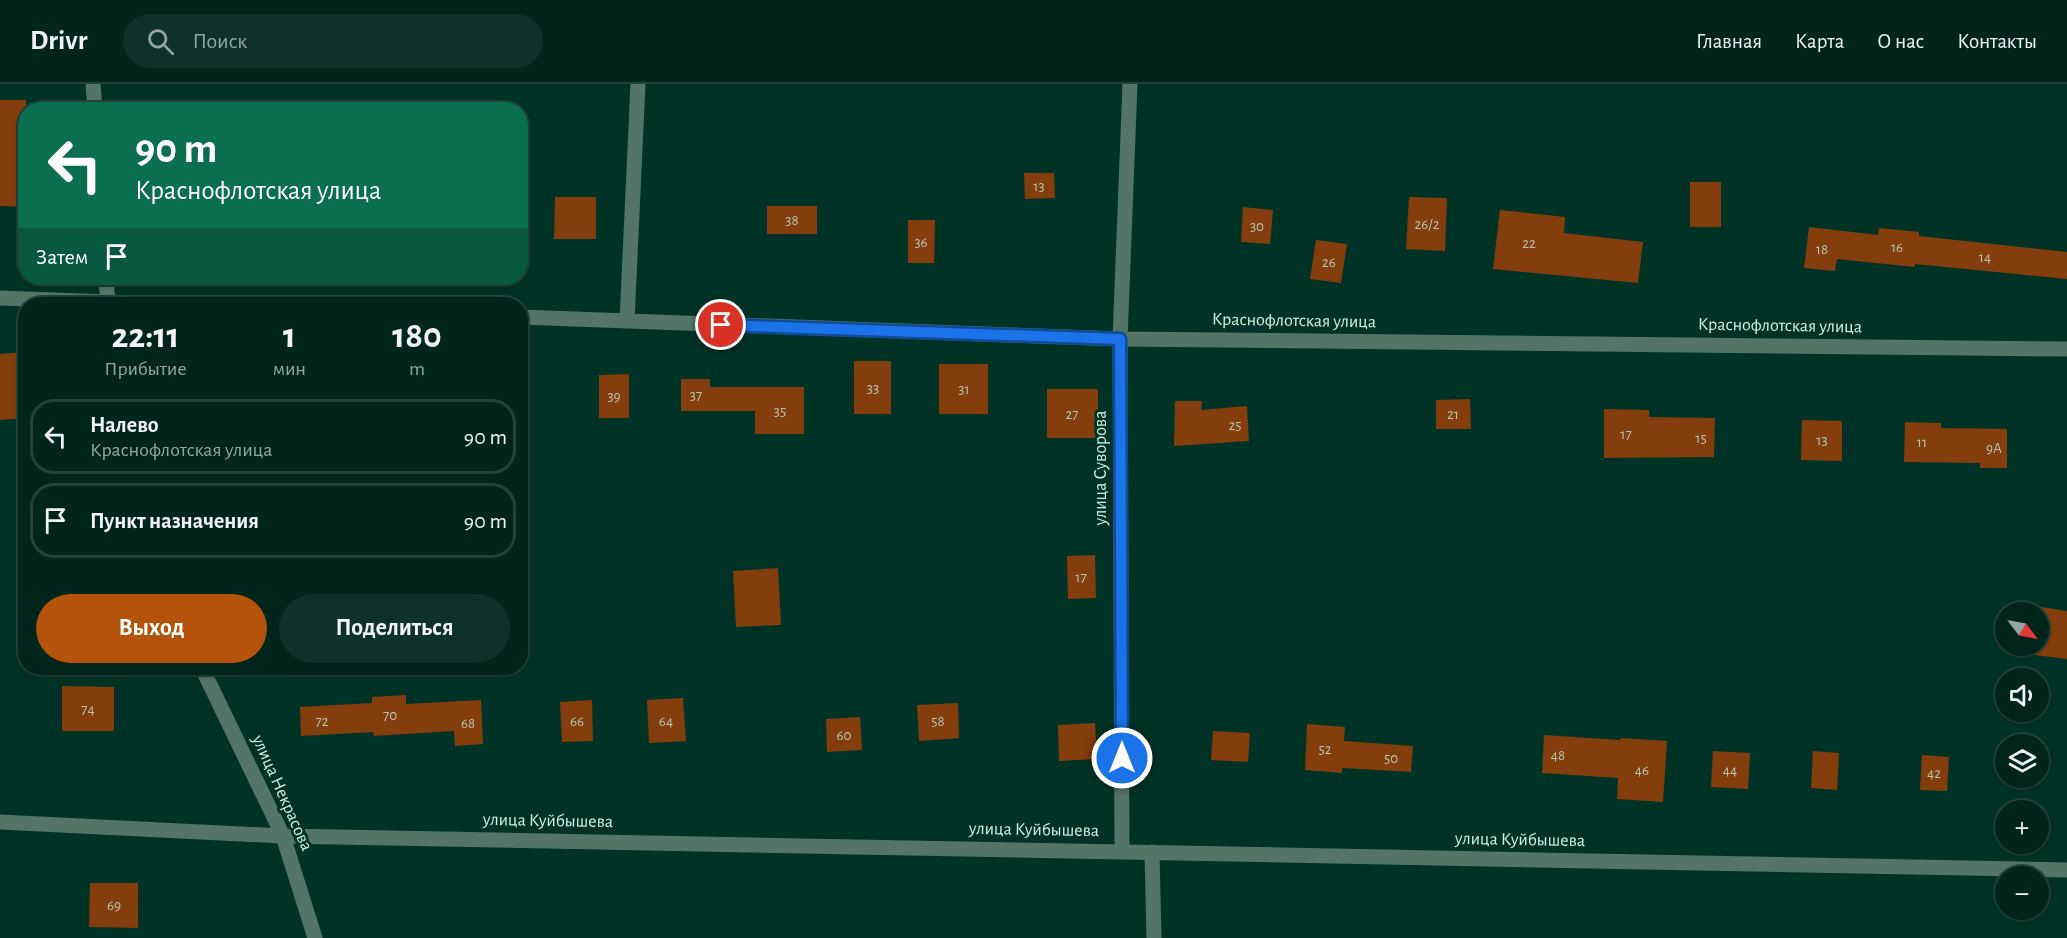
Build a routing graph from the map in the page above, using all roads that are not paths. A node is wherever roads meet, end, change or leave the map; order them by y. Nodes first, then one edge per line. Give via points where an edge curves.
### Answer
1 (93, 84) edge
2 (638, 84) edge
3 (1130, 84) edge
4 (94, 102) edge
5 (0, 298) edge
6 (18, 299) edge
7 (528, 318) edge
8 (627, 321) junction
9 (1120, 339) junction
10 (2067, 349) edge
11 (205, 675) edge
12 (0, 822) edge
13 (283, 836) junction
14 (1122, 851) junction
15 (1152, 852) junction
16 (2067, 870) edge
17 (315, 938) edge
18 (1154, 938) edge

1 - 4 street
2 - 8 street
3 - 9 street, улица Суворова
5 - 6 street
7 - 8 street, Краснофлотская улица
8 - 9 street, Краснофлотская улица
9 - 10 street, Краснофлотская улица
9 - 14 street, улица Суворова
11 - 13 street, улица Некрасова
12 - 13 street, улица Куйбышева
13 - 14 street, улица Куйбышева
13 - 17 street, улица Некрасова
14 - 15 street, улица Куйбышева
15 - 16 street, улица Куйбышева
15 - 18 street

